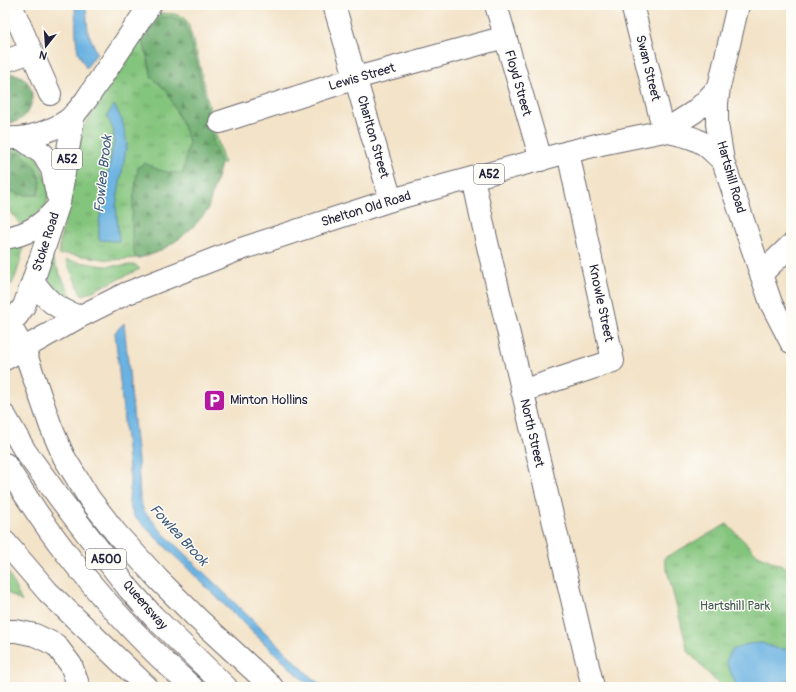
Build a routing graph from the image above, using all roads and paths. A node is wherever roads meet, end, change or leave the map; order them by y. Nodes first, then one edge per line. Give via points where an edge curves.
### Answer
1 (11, 5) edge
2 (150, 5) edge
3 (334, 5) edge
4 (496, 5) edge
5 (632, 5) edge
6 (738, 5) edge
7 (505, 37) junction
8 (31, 52) junction
9 (5, 61) edge
10 (356, 78) junction
11 (719, 87) junction
12 (50, 94) dead end
13 (74, 114) junction
14 (220, 122) dead end
15 (664, 131) junction
16 (13, 138) edge
17 (568, 152) junction
18 (541, 160) junction
19 (723, 161) junction
20 (473, 178) junction
21 (391, 200) junction
22 (57, 206) junction
23 (5, 238) edge
24 (791, 245) edge
25 (761, 274) junction
26 (33, 281) junction
27 (79, 317) junction
28 (6, 321) edge
29 (791, 342) edge
30 (24, 349) junction
31 (5, 359) edge
32 (522, 391) junction
33 (5, 416) edge
34 (5, 464) edge
35 (5, 542) edge
36 (5, 631) edge
37 (79, 687) edge
38 (147, 687) edge
39 (192, 687) edge
40 (226, 687) edge
41 (272, 687) edge
42 (593, 687) edge

1 - 8 main road
2 - 13 main road
3 - 10 main road, Charlton Street
4 - 7 main road, Floyd Street
5 - 15 main road, Swan Street
6 - 11 main road, Hartshill Road / A52
7 - 10 main road, Lewis Street
7 - 18 main road, Floyd Street
8 - 9 main road
8 - 12 main road
10 - 14 main road, Lewis Street
10 - 21 main road, Charlton Street
11 - 15 main road, Shelton Old Road / A52 via 694,112
11 - 19 main road, Hartshill Road / A52 via 717,124
13 - 16 main road via 43,133
13 - 22 main road, A52
15 - 17 main road, Shelton Old Road / A52
15 - 19 main road, Shelton Old Road / A52 via 697,140
16 - 22 main road, A52 via 43,154 52,169
17 - 18 main road, Shelton Old Road / A52
17 - 32 main road, Knowle Street via 613,361
18 - 20 main road, Shelton Old Road / A52
19 - 25 main road, Hartshill Road / A52
20 - 21 main road, Shelton Old Road / A52
20 - 32 main road, North Street
21 - 27 main road, Shelton Old Road / A52 via 235,251 125,294
22 - 23 main road via 40,225
22 - 26 main road, Stoke Road / A52
24 - 25 main road
25 - 29 main road, Hartshill Road / A52
26 - 27 main road via 46,298 61,310
26 - 28 main road, A52 via 24,306 17,316
27 - 30 main road, Shelton Old Road / A52
28 - 30 main road
30 - 31 main road, Shelton Old Road
30 - 41 main road via 50,427 64,457 89,498 116,533 158,579
32 - 42 main road, North Street
33 - 40 main road, Queensway / A500 via 25,451 129,589
34 - 39 main road, Queensway / A500 via 74,564 110,605
35 - 38 main road via 48,592
36 - 37 main road via 35,635 56,645 71,665

